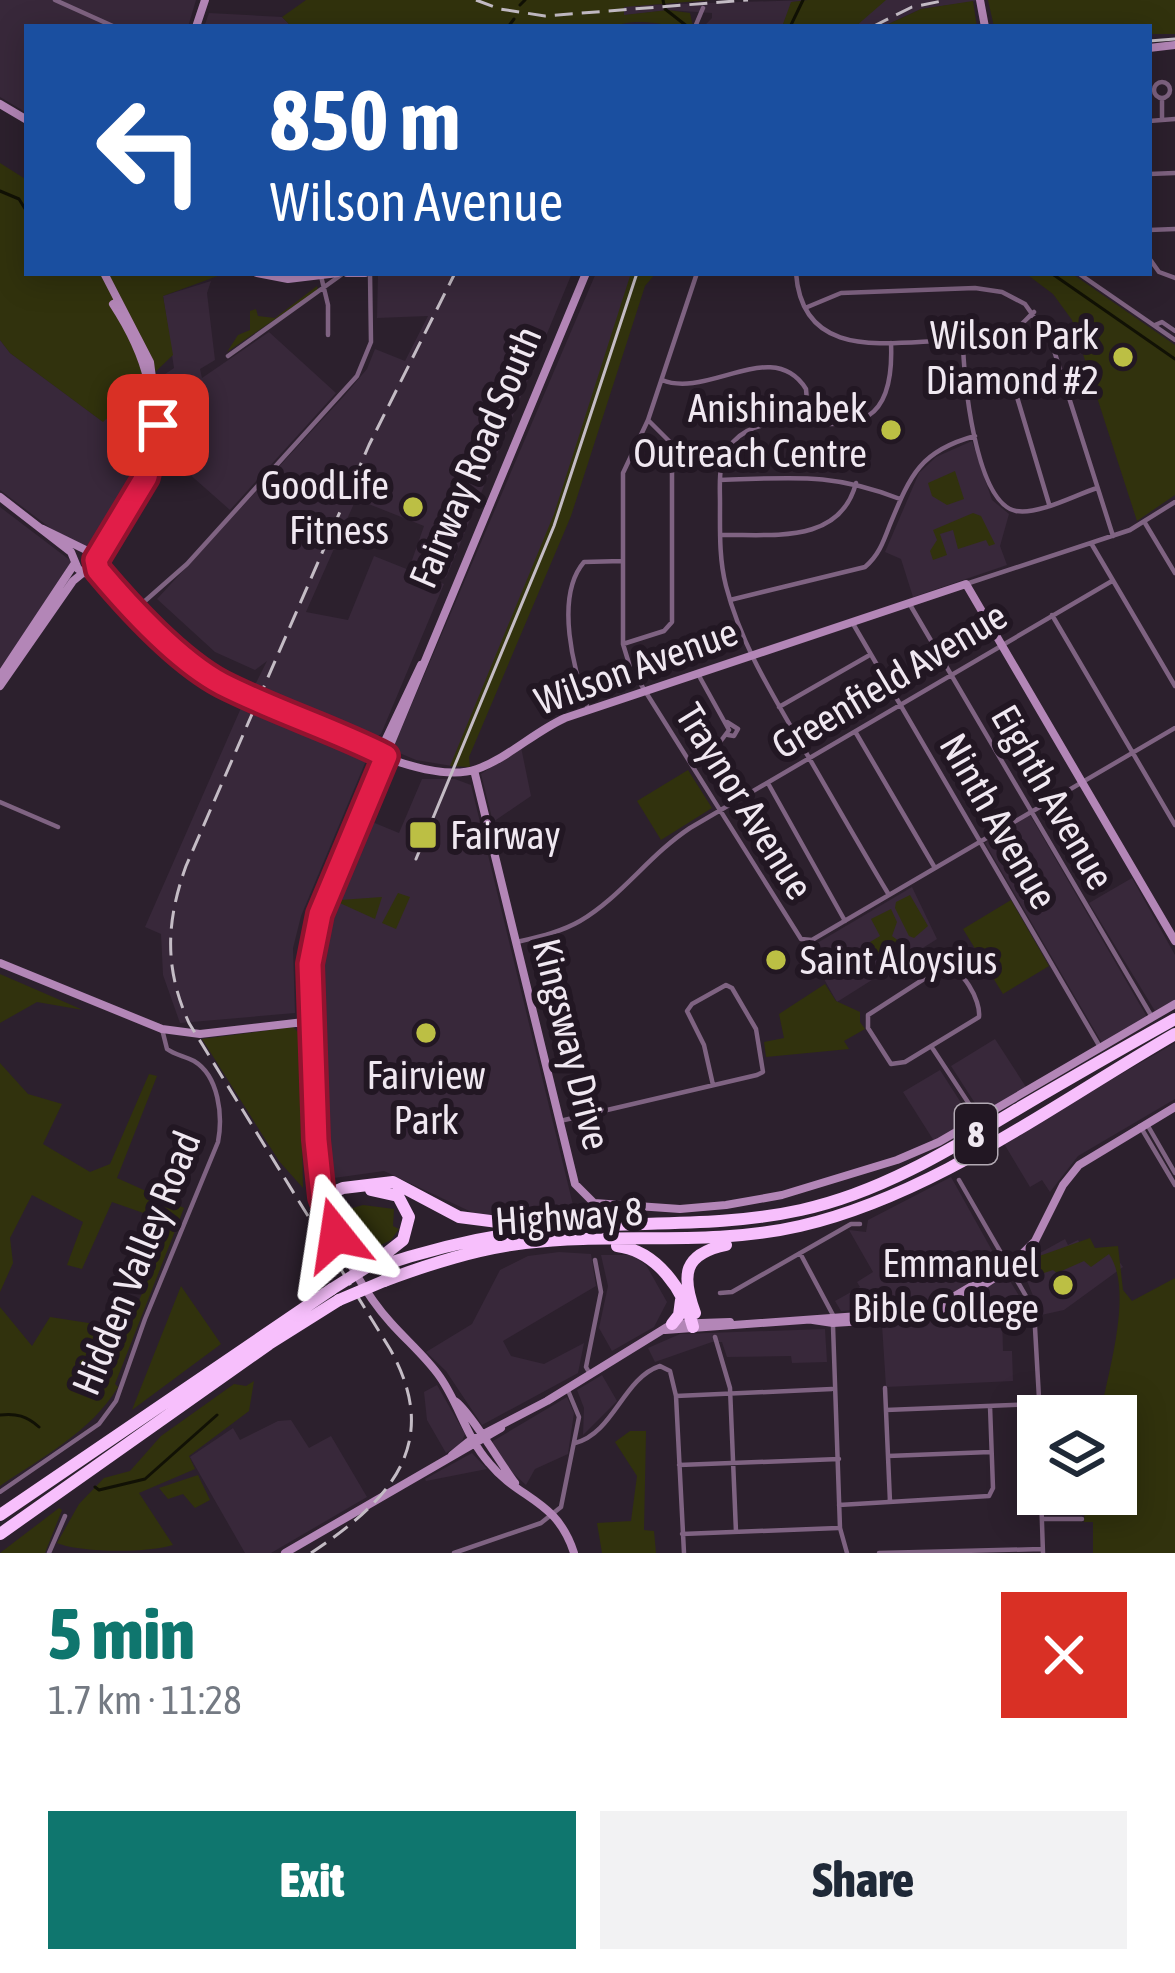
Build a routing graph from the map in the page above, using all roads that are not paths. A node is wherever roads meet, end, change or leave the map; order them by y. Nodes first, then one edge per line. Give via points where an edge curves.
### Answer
1 (55, 0) edge
2 (703, 8) dead end
3 (108, 24) edge
4 (696, 24) edge
5 (1162, 98) dead end
6 (1175, 119) edge
7 (1162, 120) junction
8 (1152, 121) edge
9 (103, 276) edge
10 (272, 276) edge
11 (321, 276) edge
12 (339, 276) edge
13 (367, 276) edge
14 (581, 276) edge
15 (696, 276) edge
16 (797, 276) edge
17 (1082, 276) edge
18 (324, 289) junction
19 (805, 308) junction
20 (1034, 312) junction
21 (1154, 326) junction
22 (1175, 331) edge
23 (328, 335) dead end
24 (963, 340) junction
25 (1175, 340) edge
26 (891, 344) junction
27 (228, 356) dead end
28 (1059, 366) junction
29 (662, 380) junction
30 (648, 420) junction
31 (809, 425) junction
32 (975, 436) junction
33 (720, 480) junction
34 (856, 483) junction
35 (1097, 488) junction
36 (0, 497) edge
37 (900, 500) junction
38 (1175, 502) edge
39 (1049, 503) junction
40 (1144, 523) junction
41 (42, 529) junction
42 (720, 535) junction
43 (1113, 536) junction
44 (1091, 543) junction
45 (75, 561) junction
46 (622, 561) junction
47 (89, 562) junction
48 (1175, 573) edge
49 (1112, 580) junction
50 (966, 584) junction
51 (730, 600) junction
52 (909, 603) junction
53 (136, 609) junction
54 (1052, 615) junction
55 (852, 621) junction
56 (622, 644) junction
57 (1001, 645) junction
58 (870, 655) junction
59 (750, 656) junction
60 (698, 674) junction
61 (951, 675) junction
62 (0, 676) edge
63 (0, 686) edge
64 (1175, 686) edge
65 (644, 691) junction
66 (901, 705) junction
67 (779, 707) junction
68 (589, 710) junction
69 (1175, 728) edge
70 (855, 731) junction
71 (1132, 753) junction
72 (383, 754) junction
73 (809, 758) junction
74 (688, 760) junction
75 (474, 770) junction
76 (1082, 782) junction
77 (768, 783) junction
78 (0, 802) edge
79 (719, 810) junction
80 (1031, 812) junction
81 (1175, 825) edge
82 (58, 827) dead end
83 (980, 842) junction
84 (935, 868) junction
85 (889, 895) junction
86 (845, 921) junction
87 (1175, 941) edge
88 (517, 942) junction
89 (0, 964) edge
90 (1175, 1004) edge
91 (1152, 1018) junction
92 (1175, 1019) edge
93 (304, 1022) junction
94 (162, 1029) junction
95 (1175, 1034) edge
96 (931, 1047) junction
97 (1100, 1047) junction
98 (713, 1085) junction
99 (1175, 1106) edge
100 (979, 1119) junction
101 (560, 1121) junction
102 (1143, 1125) junction
103 (1166, 1163) junction
104 (1175, 1173) edge
105 (958, 1180) dead end
106 (1175, 1185) edge
107 (321, 1190) junction
108 (860, 1224) dead end
109 (584, 1233) junction
110 (761, 1233) junction
111 (800, 1253) junction
112 (595, 1260) dead end
113 (376, 1264) junction
114 (1009, 1264) junction
115 (720, 1293) dead end
116 (336, 1295) junction
117 (680, 1299) junction
118 (833, 1319) junction
119 (695, 1324) junction
120 (668, 1327) junction
121 (715, 1336) dead end
122 (590, 1374) junction
123 (567, 1388) junction
124 (885, 1388) dead end
125 (835, 1389) junction
126 (730, 1394) junction
127 (1039, 1395) edge
128 (676, 1396) junction
129 (1017, 1405) edge
130 (991, 1406) junction
131 (886, 1410) junction
132 (478, 1440) junction
133 (575, 1443) junction
134 (992, 1452) junction
135 (887, 1456) junction
136 (839, 1459) junction
137 (734, 1463) junction
138 (679, 1465) junction
139 (0, 1492) edge
140 (890, 1503) junction
141 (839, 1505) junction
142 (554, 1514) junction
143 (0, 1515) edge
144 (1042, 1515) edge
145 (65, 1516) dead end
146 (1042, 1519) junction
147 (1082, 1519) dead end
148 (840, 1528) junction
149 (736, 1532) junction
150 (0, 1534) edge
151 (682, 1534) junction
152 (1042, 1551) edge
153 (49, 1553) edge
154 (285, 1553) edge
155 (454, 1553) edge
156 (574, 1553) edge
157 (684, 1553) edge
158 (847, 1553) edge
159 (879, 1553) edge

1 - 3 street
2 - 4 street
5 - 7 street
6 - 7 street
7 - 8 street
9 - 47 main road via 150,362 158,425 146,477
10 - 11 main road
11 - 18 street
12 - 18 street
13 - 53 street via 371,343 357,376 187,564
14 - 72 main road, Fairway Road South
15 - 29 street, Traynor Avenue
16 - 19 street
17 - 21 street
18 - 23 street
18 - 27 street
19 - 20 street via 841,293 975,288 1014,297
19 - 26 street via 839,338
20 - 24 street via 1003,338
20 - 28 street
21 - 22 street
21 - 25 street
24 - 26 street
24 - 32 street
26 - 31 street via 890,386 878,406 857,420
28 - 35 street
28 - 39 street via 1028,378 1017,397
29 - 30 street, Traynor Avenue
29 - 31 street via 687,385 785,369 806,389
30 - 46 street, Traynor Avenue via 623,472
30 - 56 street via 672,444 672,622
31 - 33 street via 744,433 724,455
32 - 37 street via 925,458
32 - 39 street via 1000,503 1015,511
33 - 34 street
33 - 42 street
34 - 37 street
34 - 42 street via 842,514 820,529
35 - 39 street
35 - 43 street
36 - 41 main road
37 - 51 street via 865,567
38 - 40 street, Wilson Avenue
40 - 43 street, Wilson Avenue
40 - 48 street
41 - 45 main road
41 - 47 main road
42 - 51 street
43 - 44 street, Wilson Avenue
44 - 49 street
44 - 50 street, Wilson Avenue
45 - 47 main road
45 - 47 main road
45 - 62 main road
46 - 56 street, Traynor Avenue
46 - 68 street via 584,562 571,588 571,646
47 - 53 main road
47 - 63 main road
49 - 54 street, Greenfield Avenue
49 - 64 street
50 - 52 main road, Wilson Avenue
50 - 57 main road
51 - 59 street
52 - 55 main road, Wilson Avenue
52 - 61 street, Eighth Avenue
53 - 72 main road, bridge via 182,657 246,695
54 - 57 street, Greenfield Avenue
54 - 71 street
55 - 58 street, Ninth Avenue
55 - 59 main road, Wilson Avenue
56 - 65 street, Traynor Avenue
57 - 61 street, Greenfield Avenue
57 - 76 main road
58 - 66 street, Ninth Avenue
58 - 67 street
59 - 60 main road, Wilson Avenue
59 - 67 street
60 - 65 main road, Wilson Avenue
60 - 74 street via 728,735
61 - 66 street, Greenfield Avenue
61 - 80 street, Eighth Avenue
65 - 68 main road, Wilson Avenue
65 - 74 street, Traynor Avenue
66 - 70 street, Greenfield Avenue
66 - 83 street, Ninth Avenue
67 - 73 street
68 - 75 main road, Wilson Avenue
69 - 71 street
70 - 73 street, Greenfield Avenue
70 - 84 street
71 - 76 street
71 - 81 street
72 - 75 main road via 428,772
72 - 93 main road, Fairway Road South via 310,922
72 - 107 main road, Fairway Road South via 312,944
73 - 77 street, Greenfield Avenue
73 - 85 street
74 - 79 street, Traynor Avenue
75 - 88 main road, Kingsway Drive
76 - 80 street
76 - 87 main road
77 - 79 street, Greenfield Avenue
77 - 86 street
78 - 82 street
79 - 86 street, Traynor Avenue via 806,941
79 - 88 street, Greenfield Avenue via 653,854 594,913
80 - 83 street
80 - 91 street, Eighth Avenue
83 - 84 street
83 - 97 street, Ninth Avenue
84 - 85 street
85 - 86 street
88 - 101 main road, Kingsway Drive
89 - 94 main road
90 - 91 main road, Kingsway Drive
91 - 97 main road, Kingsway Drive
92 - 109 highway, Highway 8 / 8 via 934,1157 837,1200 742,1221
93 - 94 main road via 195,1034
93 - 107 main road, Fairway Road South
94 - 139 street, Hidden Valley Road via 166,1049 194,1061 215,1091 218,1142 116,1401 99,1424
95 - 110 highway, Highway 8 / 8 via 931,1177 842,1214
96 - 96 street via 980,1013 951,966 866,1019 891,1064
96 - 100 street
97 - 100 main road, Kingsway Drive
98 - 98 street via 764,1069 756,1029 726,985 688,1011
98 - 101 street
99 - 102 main road
100 - 101 main road, Kingsway Drive via 925,1149 809,1188 680,1209 587,1198 575,1184
102 - 103 street
102 - 114 main road via 1072,1172 1043,1230
103 - 104 street
103 - 106 street
105 - 114 street
107 - 109 highway via 392,1182 459,1217
107 - 113 highway via 376,1189 406,1205 403,1240
107 - 132 main road, Fairway Road South via 374,1302 465,1407
108 - 111 street
109 - 110 highway, Highway 8 / 8 via 710,1240
109 - 113 highway, Highway 8 / 8 via 505,1232
109 - 116 highway, Highway 8 / 8, bridge via 450,1257
109 - 117 highway via 650,1256
110 - 119 highway via 692,1261 686,1281
111 - 115 street
111 - 118 street
112 - 122 street via 602,1292
113 - 116 highway, Highway 8 / 8, bridge
114 - 118 main road via 936,1312
114 - 127 street via 1034,1310
116 - 143 highway, Highway 8 / 8
116 - 150 highway, Highway 8 / 8
117 - 119 highway
117 - 120 highway
118 - 119 main road
118 - 125 street
119 - 120 main road
120 - 122 main road
121 - 126 street
122 - 123 main road
123 - 132 main road
123 - 133 street via 579,1412
124 - 131 street
125 - 126 street
125 - 136 street
126 - 128 street
126 - 137 street
128 - 133 street via 673,1375 660,1366 644,1373 593,1434
128 - 138 street
129 - 130 street
130 - 131 street
130 - 134 street
131 - 135 street
132 - 142 main road, Fairway Road South
132 - 154 main road
133 - 142 street
134 - 135 street
134 - 140 street via 989,1496
135 - 140 street
136 - 137 street
136 - 141 street
137 - 138 street
137 - 149 street
138 - 151 street
140 - 141 street
141 - 148 street
142 - 155 street
142 - 156 main road
144 - 146 street
145 - 153 street
146 - 147 street
146 - 152 street
148 - 149 street
148 - 158 street
149 - 151 street
151 - 157 street
152 - 159 street

